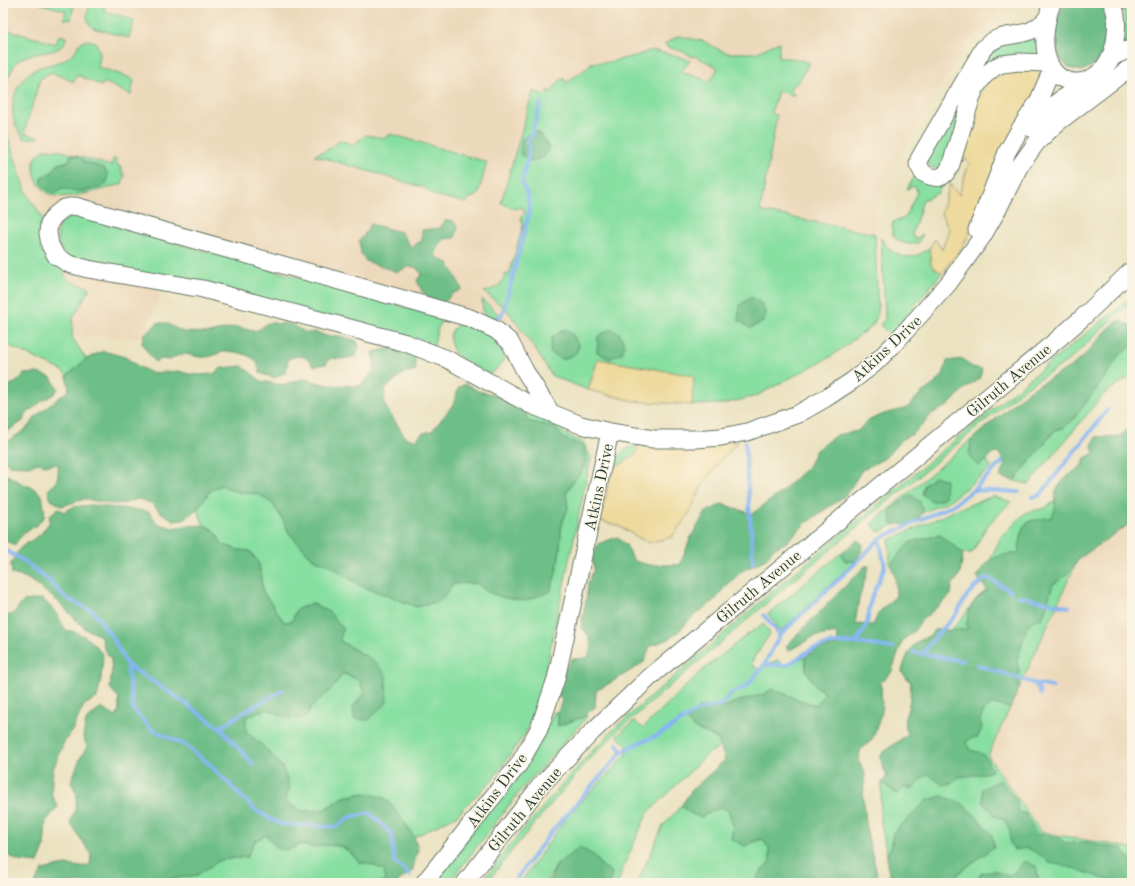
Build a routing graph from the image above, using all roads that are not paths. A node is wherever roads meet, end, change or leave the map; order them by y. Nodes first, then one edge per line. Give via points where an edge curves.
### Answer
1 (1112, 3) edge
2 (1049, 9) edge
3 (1132, 48) edge
4 (1106, 65) junction
5 (1050, 66) junction
6 (1132, 68) edge
7 (1091, 79) junction
8 (973, 250) junction
9 (958, 270) junction
10 (1132, 270) edge
11 (1132, 283) edge
12 (1081, 319) junction
13 (551, 413) junction
14 (610, 432) junction
15 (424, 883) edge
16 (464, 883) edge

1 - 4 street via 1116,13 1116,32
2 - 5 street via 1045,42
2 - 5 street via 1040,25 1030,31 998,38 983,49 919,159 918,164 923,173 936,178 947,172 976,87 989,71 1002,64 1018,62
3 - 4 street, Atkins Drive via 1114,56
4 - 7 street, Atkins Drive
5 - 7 street via 1062,79 1068,81 1080,82
5 - 9 street, Atkins Drive via 1040,98 1008,152
6 - 8 street, Atkins Drive via 1075,109 1037,142 1019,167
7 - 8 street, Atkins Drive via 1043,114 1025,135
8 - 9 street, Atkins Drive
9 - 14 street, Atkins Drive via 931,304 874,364 852,381 798,414 747,432 696,440 653,439
10 - 12 street, Gilruth Avenue
11 - 12 street, Gilruth Avenue
12 - 16 street, Gilruth Avenue via 651,676 540,786
13 - 13 street via 529,404 447,359 406,343 203,289 69,264 56,256 50,245 49,223 64,208 75,206 470,318 496,330 510,342
13 - 14 street via 581,425
14 - 15 street, Atkins Drive via 556,679 539,729 519,764

